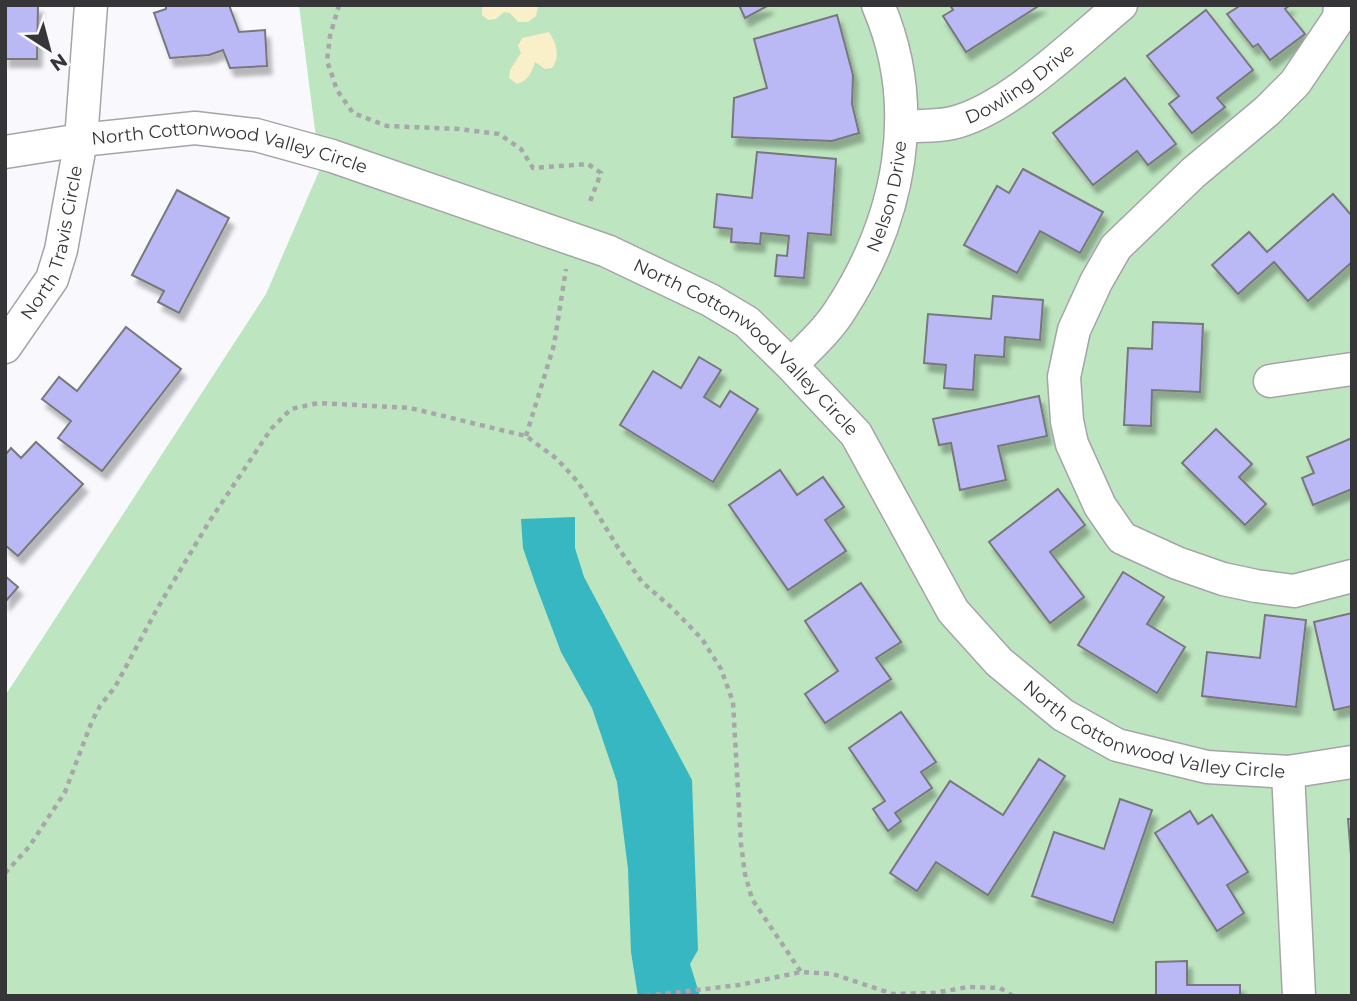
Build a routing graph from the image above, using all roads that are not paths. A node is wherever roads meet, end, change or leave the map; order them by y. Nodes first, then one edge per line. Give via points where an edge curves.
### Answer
1 (91, 5) edge
2 (878, 5) edge
3 (1121, 5) edge
4 (1340, 5) edge
5 (903, 127) junction
6 (81, 140) junction
7 (5, 152) edge
8 (5, 347) edge
9 (792, 365) junction
10 (1352, 369) edge
11 (1270, 381) dead end
12 (1352, 576) edge
13 (1352, 762) edge
14 (1288, 772) junction
15 (1300, 996) edge

1 - 6 street, North Travis Circle
2 - 5 street, Nelson Drive via 899,82
3 - 5 street, Dowling Drive via 1029,82 989,107 952,123
4 - 12 street via 1339,18 1295,83 1116,247 1074,330 1064,377 1072,444 1100,506 1122,538 1177,563 1256,586 1294,591
5 - 9 street, Nelson Drive via 890,201 871,256 841,311
6 - 7 street, North Cottonwood Valley Circle
6 - 8 street, North Travis Circle via 52,279
6 - 9 street, North Cottonwood Valley Circle via 195,128 256,135 331,156 607,251 747,322
9 - 14 street, North Cottonwood Valley Circle via 856,434 953,611 999,662 1063,715 1117,745 1207,768
10 - 11 street
13 - 14 street, North Cottonwood Valley Circle
14 - 15 street

